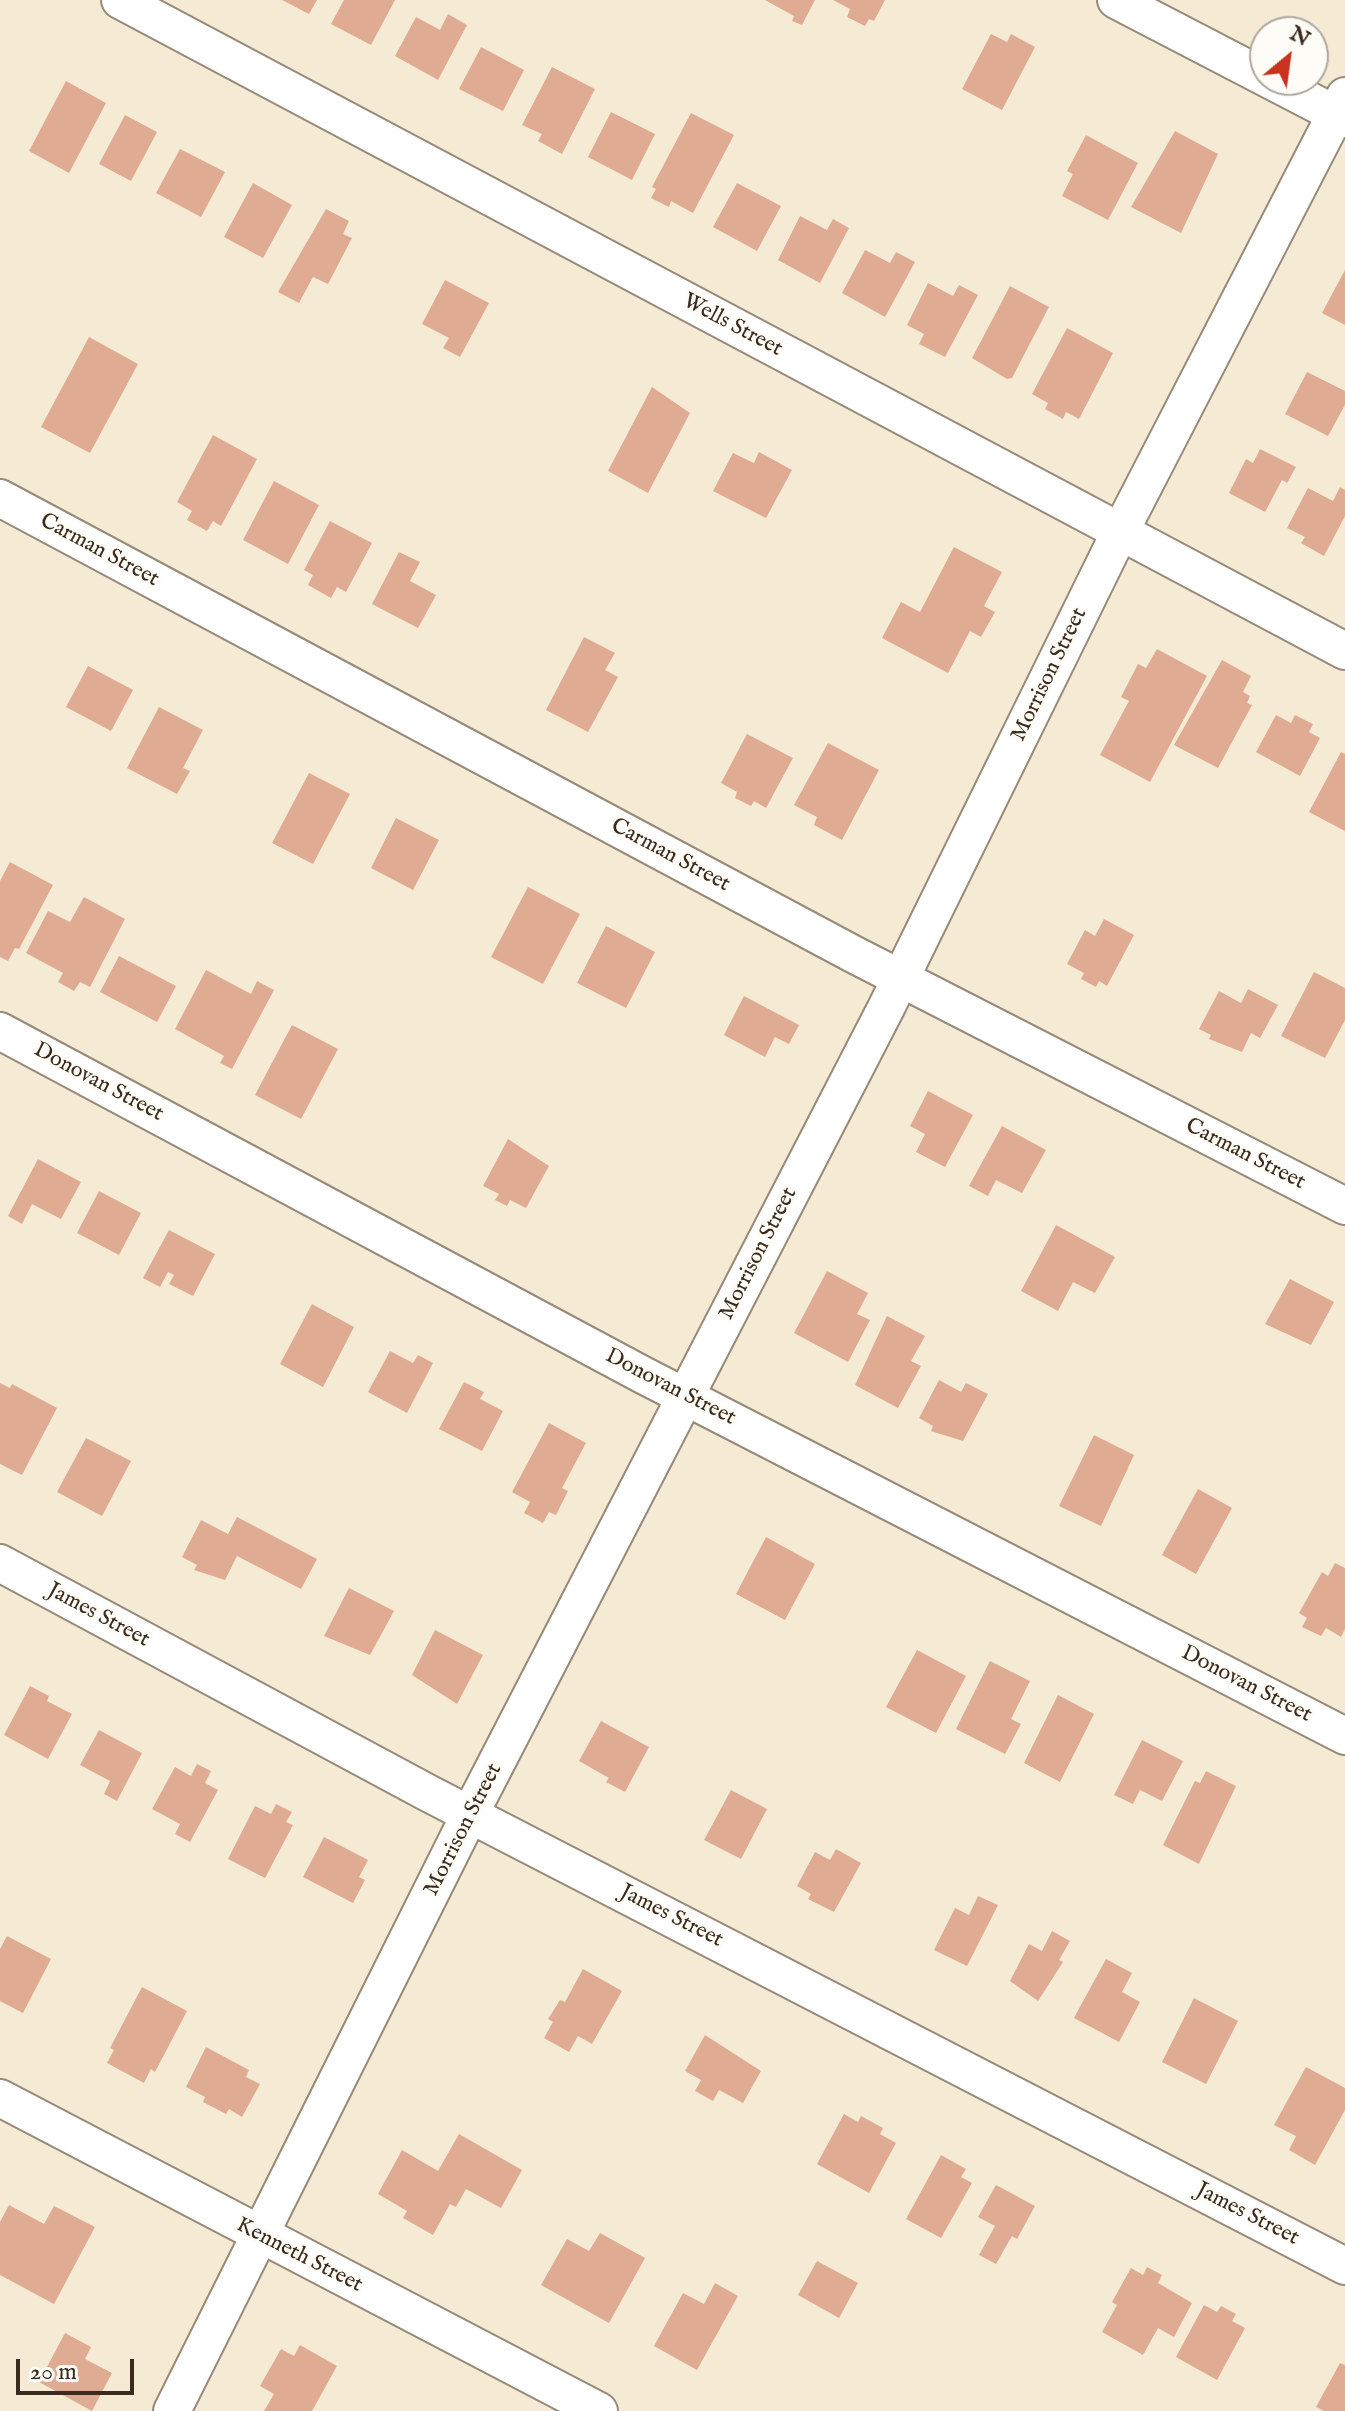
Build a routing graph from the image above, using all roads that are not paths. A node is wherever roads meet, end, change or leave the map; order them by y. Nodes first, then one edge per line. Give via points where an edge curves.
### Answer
1 (120, 0) edge
2 (1116, 0) edge
3 (1342, 110) edge
4 (0, 498) edge
5 (1119, 534) junction
6 (1345, 651) edge
7 (901, 977) junction
8 (0, 1031) edge
9 (1345, 1206) edge
10 (684, 1394) junction
11 (0, 1563) edge
12 (1345, 1736) edge
13 (470, 1814) junction
14 (0, 2098) edge
15 (261, 2235) junction
16 (1345, 2266) edge
17 (172, 2411) edge
18 (599, 2411) edge

1 - 5 street, Wells Street
2 - 3 street
3 - 5 street, Morrison Street
4 - 7 street, Carman Street
5 - 6 street, Wells Street
5 - 7 street, Morrison Street
7 - 9 street, Carman Street
7 - 10 street, Morrison Street
8 - 10 street, Donovan Street
10 - 12 street, Donovan Street
10 - 13 street, Morrison Street
11 - 13 street, James Street
13 - 15 street, Morrison Street
13 - 16 street, James Street
14 - 15 street, Kenneth Street
15 - 17 street, Morrison Street
15 - 18 street, Kenneth Street

